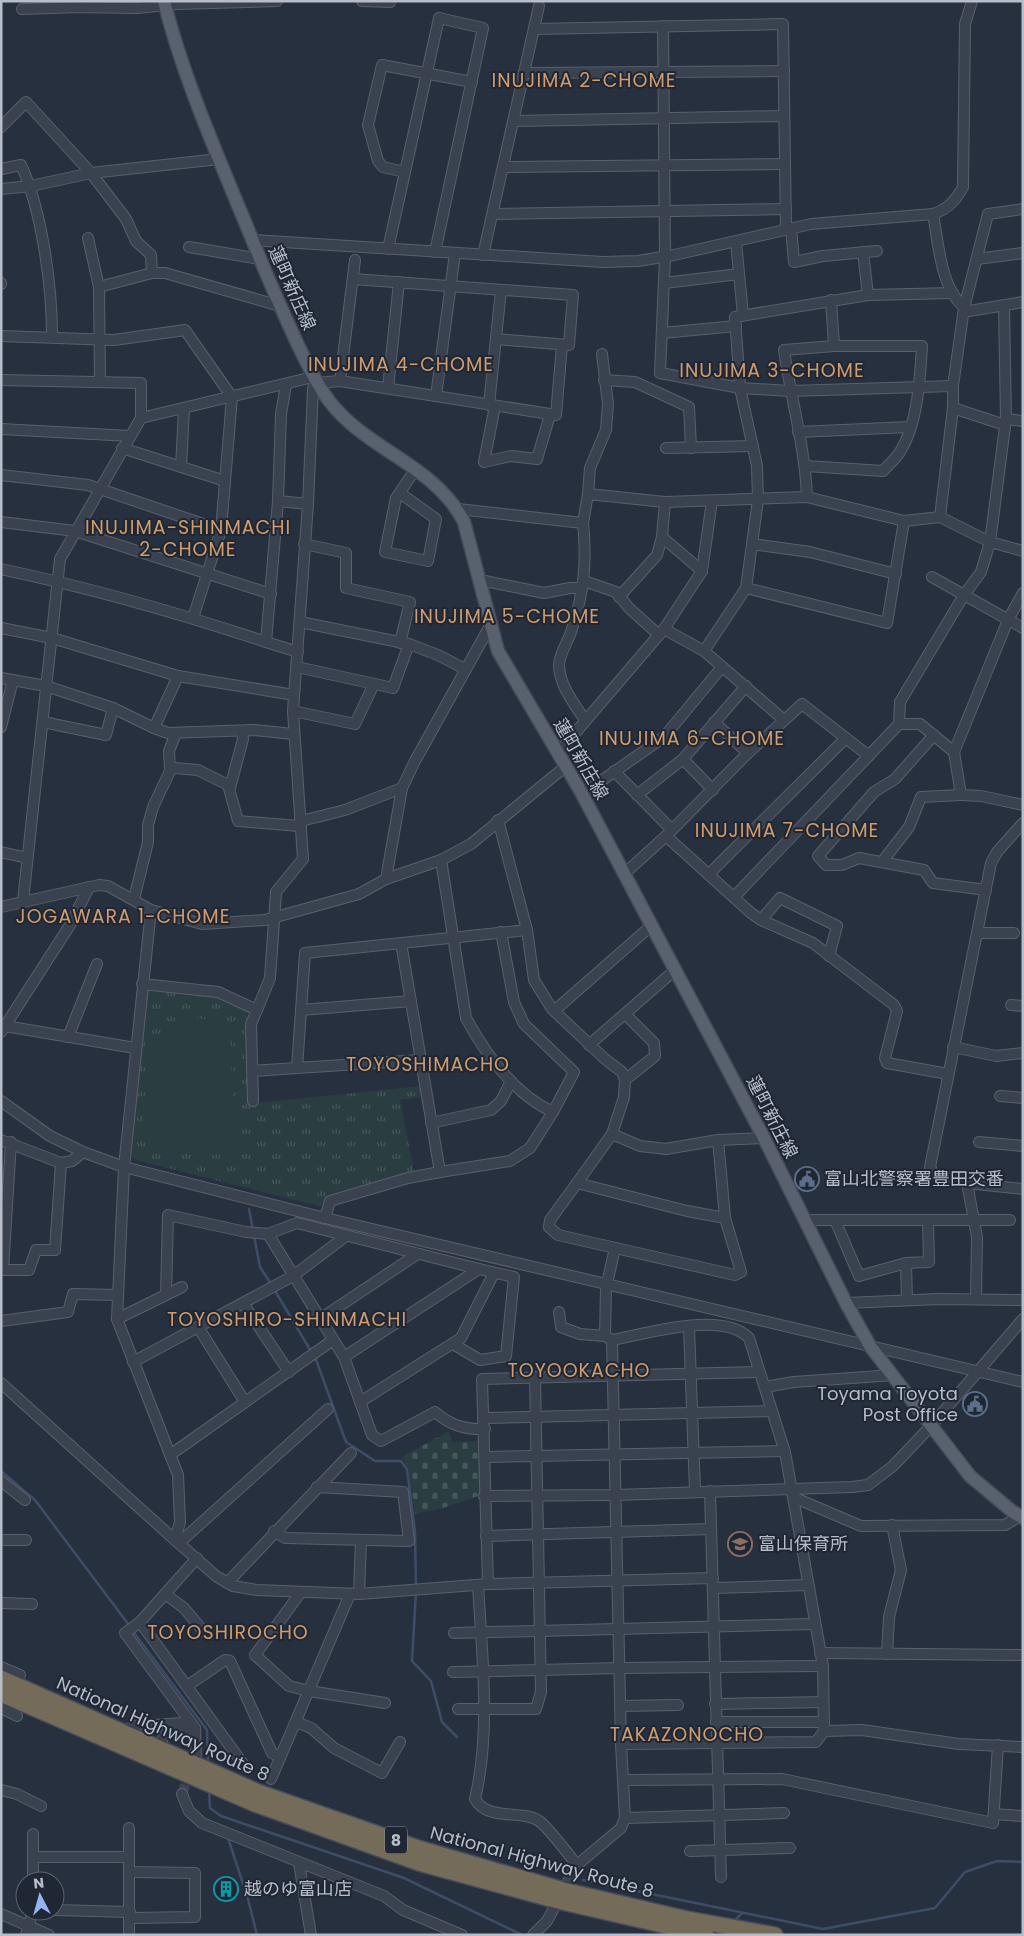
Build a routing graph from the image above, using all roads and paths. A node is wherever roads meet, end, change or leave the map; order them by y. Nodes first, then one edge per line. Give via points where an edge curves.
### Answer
1 (277, 1) edge
2 (362, 1) edge
3 (972, 1) edge
4 (390, 2) edge
5 (164, 4) edge
6 (539, 6) dead end
7 (22, 9) dead end
8 (663, 26) junction
9 (534, 29) junction
10 (784, 71) junction
11 (427, 72) junction
12 (664, 72) junction
13 (524, 73) junction
14 (472, 82) junction
15 (784, 116) junction
16 (664, 118) junction
17 (514, 121) junction
18 (1, 127) edge
19 (219, 159) junction
20 (785, 164) junction
21 (664, 165) junction
22 (503, 167) junction
23 (1, 169) edge
24 (405, 172) junction
25 (91, 173) junction
26 (30, 186) junction
27 (1, 189) edge
28 (1023, 208) edge
29 (786, 210) junction
30 (665, 212) junction
31 (492, 214) junction
32 (933, 214) junction
33 (788, 229) junction
34 (88, 238) dead end
35 (252, 240) junction
36 (736, 242) junction
37 (189, 248) dead end
38 (388, 249) junction
39 (878, 251) dead end
40 (435, 252) junction
41 (863, 252) junction
42 (455, 253) junction
43 (1023, 253) edge
44 (483, 255) junction
45 (665, 257) junction
46 (260, 259) junction
47 (977, 259) junction
48 (355, 260) dead end
49 (152, 273) junction
50 (739, 274) junction
51 (353, 279) junction
52 (399, 282) junction
53 (664, 283) junction
54 (451, 286) junction
55 (99, 287) junction
56 (501, 290) junction
57 (953, 293) junction
58 (868, 295) junction
59 (832, 300) junction
60 (1023, 302) edge
61 (280, 306) junction
62 (1004, 306) junction
63 (964, 308) junction
64 (743, 315) junction
65 (736, 326) junction
66 (662, 333) junction
67 (1, 336) edge
68 (52, 336) junction
69 (99, 338) junction
70 (496, 339) junction
71 (562, 345) junction
72 (834, 346) junction
73 (602, 354) dead end
74 (1, 380) edge
75 (315, 380) junction
76 (604, 380) junction
77 (340, 381) junction
78 (100, 382) junction
79 (286, 385) junction
80 (920, 386) junction
81 (953, 386) junction
82 (388, 388) junction
83 (740, 388) junction
84 (790, 391) junction
85 (436, 396) junction
86 (232, 397) junction
87 (492, 405) junction
88 (953, 408) junction
89 (184, 409) junction
90 (550, 414) junction
91 (142, 418) junction
92 (1023, 420) edge
93 (1006, 422) junction
94 (910, 427) junction
95 (1, 429) edge
96 (798, 432) junction
97 (130, 436) junction
98 (753, 446) junction
99 (122, 448) junction
100 (666, 448) dead end
101 (691, 448) junction
102 (806, 466) junction
103 (181, 467) junction
104 (415, 470) junction
105 (1, 475) edge
106 (225, 481) junction
107 (99, 490) junction
108 (400, 493) junction
109 (588, 494) junction
110 (807, 497) junction
111 (758, 500) junction
112 (278, 501) junction
113 (712, 501) junction
114 (665, 502) junction
115 (308, 504) junction
116 (458, 509) junction
117 (940, 517) junction
118 (904, 520) junction
119 (1, 522) edge
120 (583, 523) junction
121 (75, 530) junction
122 (222, 530) junction
123 (662, 537) junction
124 (990, 542) junction
125 (304, 544) junction
126 (752, 544) junction
127 (1023, 551) edge
128 (1, 569) edge
129 (702, 570) junction
130 (207, 574) junction
131 (896, 574) junction
132 (932, 577) dead end
133 (58, 580) junction
134 (480, 580) junction
135 (583, 585) junction
136 (746, 588) junction
137 (1023, 593) edge
138 (270, 594) junction
139 (964, 595) junction
140 (619, 597) junction
141 (193, 618) junction
142 (1008, 620) junction
143 (300, 622) junction
144 (491, 624) junction
145 (1, 628) edge
146 (1023, 628) edge
147 (661, 632) junction
148 (52, 638) junction
149 (266, 642) junction
150 (405, 644) junction
151 (704, 651) junction
152 (298, 652) junction
153 (297, 667) junction
154 (722, 667) junction
155 (466, 669) junction
156 (178, 676) junction
157 (1, 678) edge
158 (13, 680) junction
159 (374, 684) junction
160 (46, 686) junction
161 (746, 686) junction
162 (294, 695) junction
163 (113, 708) junction
164 (293, 711) junction
165 (585, 720) junction
166 (784, 720) junction
167 (43, 722) junction
168 (714, 722) junction
169 (899, 724) junction
170 (1, 726) edge
171 (154, 728) junction
172 (242, 731) junction
173 (176, 733) junction
174 (293, 734) junction
175 (934, 735) junction
176 (846, 738) junction
177 (954, 752) junction
178 (558, 753) junction
179 (748, 754) junction
180 (869, 756) junction
181 (683, 759) junction
182 (566, 766) junction
183 (170, 770) junction
184 (614, 771) junction
185 (230, 788) junction
186 (402, 788) junction
187 (713, 790) junction
188 (581, 792) junction
189 (637, 795) junction
190 (961, 795) junction
191 (1023, 805) edge
192 (498, 820) junction
193 (300, 823) junction
194 (1023, 823) edge
195 (669, 833) junction
196 (1, 852) edge
197 (27, 858) junction
198 (440, 860) junction
199 (882, 862) junction
200 (624, 874) junction
201 (709, 874) junction
202 (386, 879) junction
203 (89, 887) junction
204 (986, 890) junction
205 (734, 897) junction
206 (134, 899) junction
207 (23, 901) junction
208 (1, 907) edge
209 (151, 910) junction
210 (275, 917) junction
211 (761, 920) junction
212 (651, 926) junction
213 (527, 930) junction
214 (500, 932) junction
215 (978, 933) junction
216 (1014, 933) dead end
217 (451, 936) junction
218 (400, 943) junction
219 (829, 956) junction
220 (97, 964) dead end
221 (675, 970) junction
222 (142, 984) junction
223 (411, 1001) junction
224 (1011, 1005) dead end
225 (1023, 1006) edge
226 (257, 1010) junction
227 (301, 1010) junction
228 (554, 1011) junction
229 (625, 1014) junction
230 (3, 1029) edge
231 (68, 1037) junction
232 (589, 1045) junction
233 (953, 1047) junction
234 (135, 1048) junction
235 (1023, 1053) edge
236 (421, 1060) junction
237 (297, 1068) junction
238 (252, 1071) junction
239 (948, 1074) junction
240 (625, 1080) junction
241 (511, 1081) junction
242 (1000, 1096) dead end
243 (1023, 1098) edge
244 (1, 1101) edge
245 (253, 1101) dead end
246 (553, 1112) junction
247 (431, 1123) junction
248 (612, 1134) junction
249 (764, 1138) junction
250 (718, 1140) junction
251 (6, 1141) edge
252 (979, 1142) dead end
253 (1023, 1146) edge
254 (83, 1152) junction
255 (61, 1163) junction
256 (124, 1167) junction
257 (440, 1172) junction
258 (577, 1183) junction
259 (967, 1183) junction
260 (1023, 1189) edge
261 (325, 1218) junction
262 (725, 1218) junction
263 (804, 1220) junction
264 (835, 1220) junction
265 (928, 1220) junction
266 (974, 1220) junction
267 (1010, 1220) dead end
268 (268, 1234) junction
269 (346, 1236) junction
270 (615, 1248) junction
271 (416, 1255) junction
272 (906, 1263) junction
273 (479, 1269) junction
274 (2, 1270) edge
275 (494, 1273) junction
276 (293, 1276) junction
277 (608, 1284) junction
278 (182, 1287) dead end
279 (117, 1295) junction
280 (166, 1295) junction
281 (976, 1298) junction
282 (907, 1300) junction
283 (1023, 1300) edge
284 (244, 1303) junction
285 (846, 1303) junction
286 (559, 1312) dead end
287 (117, 1319) junction
288 (320, 1319) junction
289 (1023, 1320) edge
290 (1, 1321) edge
291 (198, 1327) junction
292 (689, 1327) junction
293 (609, 1338) junction
294 (333, 1340) junction
295 (453, 1344) junction
296 (870, 1346) junction
297 (344, 1357) junction
298 (133, 1362) junction
299 (289, 1372) junction
300 (758, 1372) junction
301 (978, 1372) junction
302 (691, 1373) junction
303 (614, 1375) junction
304 (894, 1376) junction
305 (535, 1377) junction
306 (1023, 1382) edge
307 (1, 1383) edge
308 (765, 1387) junction
309 (246, 1402) junction
310 (360, 1402) junction
311 (328, 1409) dead end
312 (771, 1410) junction
313 (692, 1412) junction
314 (614, 1414) junction
315 (536, 1416) junction
316 (485, 1418) junction
317 (931, 1426) junction
318 (485, 1429) junction
319 (784, 1451) junction
320 (351, 1453) dead end
321 (694, 1453) junction
322 (170, 1455) junction
323 (614, 1455) junction
324 (537, 1456) junction
325 (485, 1457) junction
326 (1, 1481) edge
327 (317, 1487) junction
328 (696, 1491) junction
329 (710, 1491) junction
330 (792, 1493) junction
331 (538, 1495) junction
332 (616, 1495) junction
333 (484, 1496) junction
334 (25, 1500) dead end
335 (1022, 1517) edge
336 (892, 1525) junction
337 (711, 1529) junction
338 (274, 1531) junction
339 (618, 1533) junction
340 (538, 1535) junction
341 (486, 1536) junction
342 (1, 1540) edge
343 (26, 1540) dead end
344 (360, 1540) junction
345 (177, 1542) junction
346 (197, 1558) junction
347 (619, 1581) junction
348 (227, 1583) junction
349 (713, 1583) junction
350 (540, 1584) junction
351 (483, 1585) junction
352 (808, 1585) junction
353 (301, 1592) junction
354 (165, 1594) junction
355 (355, 1594) junction
356 (1, 1603) edge
357 (32, 1604) dead end
358 (140, 1622) junction
359 (814, 1624) junction
360 (714, 1627) junction
361 (620, 1629) junction
362 (540, 1631) junction
363 (204, 1632) dead end
364 (481, 1632) junction
365 (454, 1633) dead end
366 (820, 1653) junction
367 (887, 1654) junction
368 (1023, 1655) edge
369 (823, 1666) junction
370 (1, 1667) edge
371 (715, 1667) junction
372 (620, 1668) junction
373 (542, 1670) junction
374 (482, 1671) junction
375 (453, 1672) dead end
376 (20, 1675) dead end
377 (1, 1678) edge
378 (186, 1686) junction
379 (309, 1691) junction
380 (1, 1694) edge
381 (33, 1700) junction
382 (823, 1702) junction
383 (385, 1703) dead end
384 (716, 1704) junction
385 (678, 1705) dead end
386 (620, 1706) junction
387 (1, 1708) edge
388 (483, 1708) junction
389 (458, 1709) dead end
390 (17, 1716) dead end
391 (188, 1719) junction
392 (296, 1722) junction
393 (716, 1722) junction
394 (824, 1726) junction
395 (195, 1728) junction
396 (120, 1732) junction
397 (400, 1742) dead end
398 (716, 1742) junction
399 (621, 1744) junction
400 (998, 1745) junction
401 (1023, 1747) edge
402 (162, 1750) junction
403 (196, 1755) dead end
404 (280, 1757) junction
405 (246, 1768) dead end
406 (271, 1779) dead end
407 (717, 1779) junction
408 (623, 1780) junction
409 (1, 1790) edge
410 (182, 1794) dead end
411 (41, 1806) dead end
412 (784, 1813) dead end
413 (718, 1814) junction
414 (994, 1814) junction
415 (1023, 1816) edge
416 (625, 1818) junction
417 (129, 1828) dead end
418 (33, 1834) dead end
419 (790, 1848) dead end
420 (720, 1849) junction
421 (690, 1851) dead end
422 (33, 1857) junction
423 (129, 1857) junction
424 (299, 1863) junction
425 (577, 1864) junction
426 (33, 1871) edge
427 (130, 1872) junction
428 (721, 1877) dead end
429 (561, 1895) junction
430 (65, 1911) edge
431 (1, 1914) edge
432 (130, 1915) junction
433 (28, 1930) edge
434 (49, 1935) edge
435 (129, 1935) edge
436 (311, 1935) edge
437 (462, 1935) edge
438 (533, 1935) edge
439 (706, 1935) edge
440 (775, 1935) edge

1 - 5 street
2 - 4 street
3 - 32 street via 965,24 963,187 956,200
5 - 7 street via 136,8
5 - 19 main road, 蓮町新庄線
6 - 9 street
8 - 9 street
8 - 10 street via 783,24
8 - 12 street
9 - 13 street
10 - 12 street
10 - 15 street
11 - 14 street
11 - 14 street via 439,18 483,28
11 - 24 street
11 - 24 street via 382,64 368,125 378,161 383,167
12 - 13 street
12 - 16 street
13 - 17 street
14 - 40 street
15 - 16 street
15 - 20 street
16 - 17 street
16 - 21 street
17 - 22 street
18 - 25 street via 26,102
19 - 25 street
19 - 35 main road, 蓮町新庄線
20 - 21 street
20 - 29 street
21 - 22 street
21 - 30 street
22 - 31 street
23 - 26 street via 21,165
24 - 38 street
25 - 26 street
25 - 49 street via 126,218 136,241 150,255
26 - 27 street
26 - 68 street via 52,297
28 - 47 street via 988,214
29 - 30 street
29 - 33 street
30 - 31 street
30 - 45 street
31 - 44 street
32 - 33 street via 811,224
32 - 57 street via 944,274
33 - 36 street
33 - 41 street via 794,262
34 - 55 street
35 - 38 street
35 - 46 main road, 蓮町新庄線
36 - 45 street
36 - 50 street
37 - 46 street
38 - 40 street
39 - 41 street
40 - 42 street
41 - 58 street
42 - 44 street
42 - 54 street
43 - 47 street
44 - 45 street via 603,262
45 - 53 street
46 - 61 main road, 蓮町新庄線
47 - 63 street
48 - 51 street
49 - 55 street
49 - 61 street via 165,273
50 - 53 street
50 - 64 street
51 - 52 street
51 - 77 street
52 - 54 street
52 - 82 street
53 - 66 street
54 - 56 street
54 - 85 street
55 - 69 street
56 - 70 street
56 - 71 street via 573,295 569,345
57 - 58 street
57 - 63 street
58 - 59 street
59 - 64 street
59 - 72 street
60 - 62 street
61 - 75 main road, 蓮町新庄線
62 - 63 street via 969,311
62 - 93 street
63 - 81 street
64 - 65 street via 735,317
65 - 66 street
65 - 83 street
66 - 83 street via 660,373
67 - 68 street
68 - 69 street
69 - 78 street
69 - 86 street via 114,340 185,330
70 - 71 street
70 - 87 street
71 - 90 street via 556,416
72 - 80 street via 922,346
72 - 84 street via 784,350
73 - 76 street
74 - 78 street
75 - 77 street
75 - 79 street
75 - 104 main road, 蓮町新庄線 via 338,413
75 - 115 street
76 - 101 street via 635,382 689,407
76 - 109 street via 608,404 606,430 590,468
77 - 82 street
78 - 91 street via 141,382
79 - 86 street
79 - 112 street
80 - 81 street
80 - 84 street
80 - 94 street
81 - 88 street
82 - 85 street
83 - 84 street
83 - 98 street
84 - 96 street
85 - 87 street
86 - 89 street
86 - 106 street
87 - 90 street
87 - 90 street via 484,462 511,456 537,459
88 - 93 street
88 - 117 street
89 - 91 street
89 - 103 street
91 - 97 street
92 - 93 street
93 - 124 street
94 - 96 street
94 - 102 street via 900,452 883,471
95 - 97 street
96 - 102 street
97 - 99 street
98 - 101 street
98 - 111 street
99 - 103 street
99 - 107 street
100 - 101 street
102 - 110 street
103 - 106 street
104 - 108 street
104 - 116 main road, 蓮町新庄線
105 - 107 street via 88,485
106 - 122 street
107 - 121 street
107 - 122 street
108 - 108 street via 396,498 385,552 428,561 436,519
109 - 114 street
109 - 120 street
110 - 111 street
110 - 118 street
111 - 113 street
111 - 126 street
112 - 115 street
112 - 138 street
113 - 114 street
113 - 129 street
114 - 123 street
115 - 125 street
116 - 120 street
116 - 134 main road, 蓮町新庄線
117 - 118 street
117 - 124 street
118 - 131 street
119 - 121 street
120 - 135 street via 587,556
121 - 130 street
121 - 133 street via 60,559
122 - 130 street
123 - 129 street
123 - 140 street via 657,555
124 - 127 street
124 - 139 street via 981,572
125 - 143 street
125 - 150 street via 346,554 346,588 410,602
126 - 131 street via 810,552
126 - 136 street
128 - 133 street
129 - 147 street
130 - 138 street
130 - 141 street
131 - 136 street via 887,622
132 - 139 street
133 - 141 street
133 - 148 street
134 - 135 street via 544,593
134 - 144 main road, 蓮町新庄線
135 - 140 street via 616,592
135 - 165 street via 559,664 564,685
136 - 151 street
137 - 142 street
138 - 149 street
139 - 142 street
139 - 169 street via 900,702
140 - 147 street
141 - 149 street
142 - 146 street
142 - 177 street
143 - 150 street
143 - 152 street
144 - 155 street
144 - 178 main road, 蓮町新庄線 via 498,650
145 - 148 street
147 - 151 street
147 - 165 street
148 - 156 street
148 - 160 street
149 - 152 street
150 - 155 street
150 - 159 street via 393,688
151 - 154 street
152 - 153 street
153 - 159 street
153 - 162 street
154 - 161 street
154 - 184 street via 664,738
155 - 186 street
156 - 162 street
156 - 171 street
157 - 158 street
158 - 160 street
158 - 170 street
159 - 164 street via 355,724
160 - 163 street
160 - 167 street
161 - 166 street
161 - 168 street
162 - 164 street
163 - 167 street via 106,735
163 - 171 street
164 - 174 street
165 - 178 street
166 - 176 street via 802,704
166 - 179 street
167 - 197 street
168 - 179 street
168 - 181 street
169 - 175 street via 920,724
169 - 180 street
171 - 173 street
172 - 173 street
172 - 174 street
172 - 185 street via 243,739
173 - 183 street via 169,751
174 - 193 street
175 - 177 street
175 - 199 street via 895,778 874,792 818,856 826,865 842,865 859,858
176 - 180 street
176 - 201 street
177 - 190 street
178 - 182 main road, 蓮町新庄線
179 - 187 street
180 - 205 street
181 - 187 street
181 - 189 street
182 - 188 main road, 蓮町新庄線
182 - 192 street
183 - 185 street via 198,770
183 - 206 street via 153,807
184 - 188 street
184 - 189 street
185 - 193 street via 238,821
186 - 193 street
186 - 202 street
187 - 195 street
188 - 200 main road, 蓮町新庄線
189 - 195 street
190 - 191 street
190 - 199 street via 921,797 909,827
192 - 198 street via 471,844
192 - 213 street
193 - 210 street via 303,859 276,892
194 - 204 street via 997,852
195 - 200 street
195 - 201 street
196 - 197 street
197 - 207 street
198 - 202 street
198 - 217 street
199 - 204 street via 924,870 933,883
200 - 212 main road, 蓮町新庄線
201 - 205 street
202 - 210 street via 359,894
203 - 206 street via 108,886
203 - 207 street
203 - 230 street via 70,925
204 - 215 street
205 - 211 street
206 - 209 street
207 - 208 street
209 - 210 street via 202,924
209 - 222 street
210 - 226 street via 270,978
211 - 219 street via 813,943
211 - 219 street via 780,898 837,926
212 - 221 main road, 蓮町新庄線
212 - 228 street
213 - 214 street
213 - 228 street via 534,980
214 - 217 street
214 - 246 street via 514,1002 524,1024 574,1072
215 - 216 street
215 - 233 street
217 - 218 street
217 - 241 street via 466,1018 478,1041
218 - 223 street
218 - 227 street via 305,953
219 - 239 street via 894,1005 897,1011 885,1058 887,1063
220 - 231 street
221 - 229 street
221 - 249 main road, 蓮町新庄線
222 - 226 street via 218,992
222 - 234 street
223 - 227 street
223 - 236 street
224 - 225 street
226 - 238 street via 251,1024
227 - 237 street
228 - 232 street
229 - 232 street
229 - 240 street via 654,1043 655,1056
230 - 231 street
231 - 234 street
232 - 240 street via 622,1072
233 - 235 street via 996,1056
233 - 239 street
234 - 256 street
236 - 237 street
236 - 247 street
237 - 238 street
238 - 245 street
239 - 259 street via 930,1167 933,1173
240 - 248 street via 624,1097
241 - 246 street via 535,1103
241 - 247 street via 501,1101 491,1110
242 - 243 street
244 - 254 street via 50,1136
246 - 257 street via 530,1148 510,1160
247 - 257 street
248 - 250 street via 640,1146 666,1149
248 - 258 street
249 - 250 street
249 - 263 main road, 蓮町新庄線
250 - 262 street
251 - 255 street
251 - 274 street
252 - 253 street
254 - 255 street via 72,1161
254 - 256 street
255 - 274 street via 55,1250 36,1250 29,1270
256 - 261 street
256 - 279 street
257 - 261 street via 330,1201
258 - 262 street
258 - 270 street via 550,1220 549,1227 558,1235
259 - 260 street
259 - 266 street
261 - 277 street
262 - 270 street via 741,1272 735,1275
263 - 264 street
263 - 285 main road, 蓮町新庄線
264 - 265 street
264 - 272 street via 859,1276
265 - 266 street
265 - 272 street via 929,1262
266 - 267 street
266 - 281 street via 977,1237
268 - 269 street via 297,1224
268 - 276 street
268 - 280 street via 168,1215
269 - 271 street
269 - 276 street
270 - 277 street
271 - 273 street
271 - 288 street
272 - 282 street
273 - 275 street
273 - 297 street
275 - 295 street via 462,1338
275 - 295 street via 514,1277 506,1356 480,1360
276 - 284 street
276 - 288 street
277 - 293 street
277 - 296 street
278 - 280 street
279 - 287 street
279 - 290 street via 73,1294 68,1312
280 - 287 street
281 - 282 street
281 - 283 street
282 - 285 street
284 - 291 street
284 - 299 street
285 - 296 main road, 蓮町新庄線
286 - 293 street via 561,1327 580,1334
287 - 298 street
288 - 294 street
289 - 301 street
291 - 298 street
291 - 309 street
292 - 293 street
292 - 300 street via 708,1324 742,1331 749,1338
292 - 302 street
293 - 303 street
294 - 297 street
294 - 299 street
295 - 310 street
296 - 301 street
296 - 304 main road, 蓮町新庄線
297 - 310 street
298 - 322 street
299 - 309 street
300 - 302 street
300 - 308 street
301 - 306 street
301 - 317 street
302 - 303 street
302 - 313 street
303 - 305 street
303 - 314 street
304 - 308 street via 794,1382
304 - 317 main road, 蓮町新庄線
305 - 315 street
305 - 316 street via 482,1379
307 - 345 street
308 - 312 street
309 - 322 street
310 - 318 street via 372,1435 382,1441 435,1412 450,1424
311 - 345 street
312 - 313 street
312 - 319 street
313 - 314 street
313 - 321 street
314 - 315 street
314 - 323 street
315 - 316 street
315 - 324 street
316 - 318 street
317 - 330 street via 893,1466 868,1485
317 - 335 main road, 蓮町新庄線 via 970,1476
318 - 325 street
319 - 321 street
319 - 330 street
320 - 327 street
321 - 323 street
321 - 328 street
322 - 345 street via 178,1475 180,1493
323 - 324 street
323 - 332 street
324 - 325 street
324 - 331 street
325 - 333 street
326 - 334 street
327 - 338 street
327 - 344 street via 403,1492 409,1541
328 - 329 street
328 - 332 street
329 - 330 street
329 - 337 street
330 - 336 street via 861,1526
330 - 352 street
331 - 332 street
331 - 333 street
331 - 340 street
332 - 339 street
333 - 341 street
335 - 336 street via 1005,1525
336 - 367 street via 901,1570 889,1617
337 - 339 street
337 - 349 street
338 - 344 street via 285,1538
338 - 348 street
339 - 340 street
339 - 347 street
340 - 341 street
340 - 350 street
341 - 351 street
342 - 343 street
344 - 355 street
345 - 346 street
346 - 348 street
346 - 354 street
347 - 349 street
347 - 350 street
347 - 361 street
348 - 353 street via 257,1590
349 - 352 street
349 - 360 street
350 - 351 street
350 - 362 street
351 - 355 street
351 - 364 street
352 - 359 street
353 - 355 street
353 - 379 street via 255,1655 288,1686
354 - 358 street
354 - 363 street via 184,1608
355 - 379 street
356 - 357 street
358 - 378 street
358 - 391 street via 125,1633
359 - 360 street
359 - 366 street
360 - 361 street
360 - 371 street
361 - 362 street
361 - 372 street
362 - 364 street
362 - 373 street
364 - 365 street
364 - 374 street
366 - 367 street
366 - 369 street
367 - 368 street
369 - 371 street
369 - 382 street
370 - 376 street
371 - 372 street
371 - 384 street
372 - 373 street
372 - 386 street
373 - 374 street
373 - 388 street via 536,1709
374 - 375 street
374 - 388 street
377 - 381 highway, National Highway Route 8 / 8
378 - 404 street via 225,1660 230,1661 272,1754
378 - 405 street
379 - 383 street
379 - 392 street
380 - 381 highway, National Highway Route 8 / 8
381 - 396 highway, National Highway Route 8 / 8
381 - 429 highway, National Highway Route 8 / 8 via 256,1804 420,1863
382 - 384 street
382 - 394 street
384 - 393 street
385 - 386 street
386 - 399 street
387 - 390 street
388 - 389 street
388 - 425 street via 480,1777 475,1799 487,1810 538,1820
391 - 395 street
391 - 396 street via 182,1723 154,1726 143,1723
392 - 397 street via 311,1728 334,1748 382,1773
392 - 404 street
393 - 394 street
393 - 398 street
394 - 398 street via 816,1742
394 - 400 street via 959,1744
395 - 402 street via 166,1734
395 - 403 street
396 - 402 highway, National Highway Route 8 / 8
398 - 399 street
398 - 407 street
399 - 408 street
400 - 401 street
400 - 414 street
402 - 429 highway, National Highway Route 8 / 8 via 258,1792
404 - 406 street
407 - 408 street
407 - 413 street
407 - 414 street via 782,1779 994,1823
408 - 416 street
409 - 411 street
410 - 424 street via 189,1810 202,1823
412 - 413 street
413 - 416 street
413 - 420 street
414 - 415 street
416 - 425 street via 621,1828
417 - 423 street
418 - 422 street
419 - 420 street
420 - 421 street
420 - 428 street
422 - 423 street
422 - 426 street
423 - 427 street
424 - 436 street
424 - 437 street via 384,1896 403,1910
425 - 429 street
427 - 432 street
427 - 432 street via 195,1873 195,1918
429 - 438 street via 547,1921
429 - 439 highway, National Highway Route 8 / 8
429 - 440 highway, National Highway Route 8 / 8
430 - 432 street
431 - 433 street
432 - 435 street
433 - 434 street

